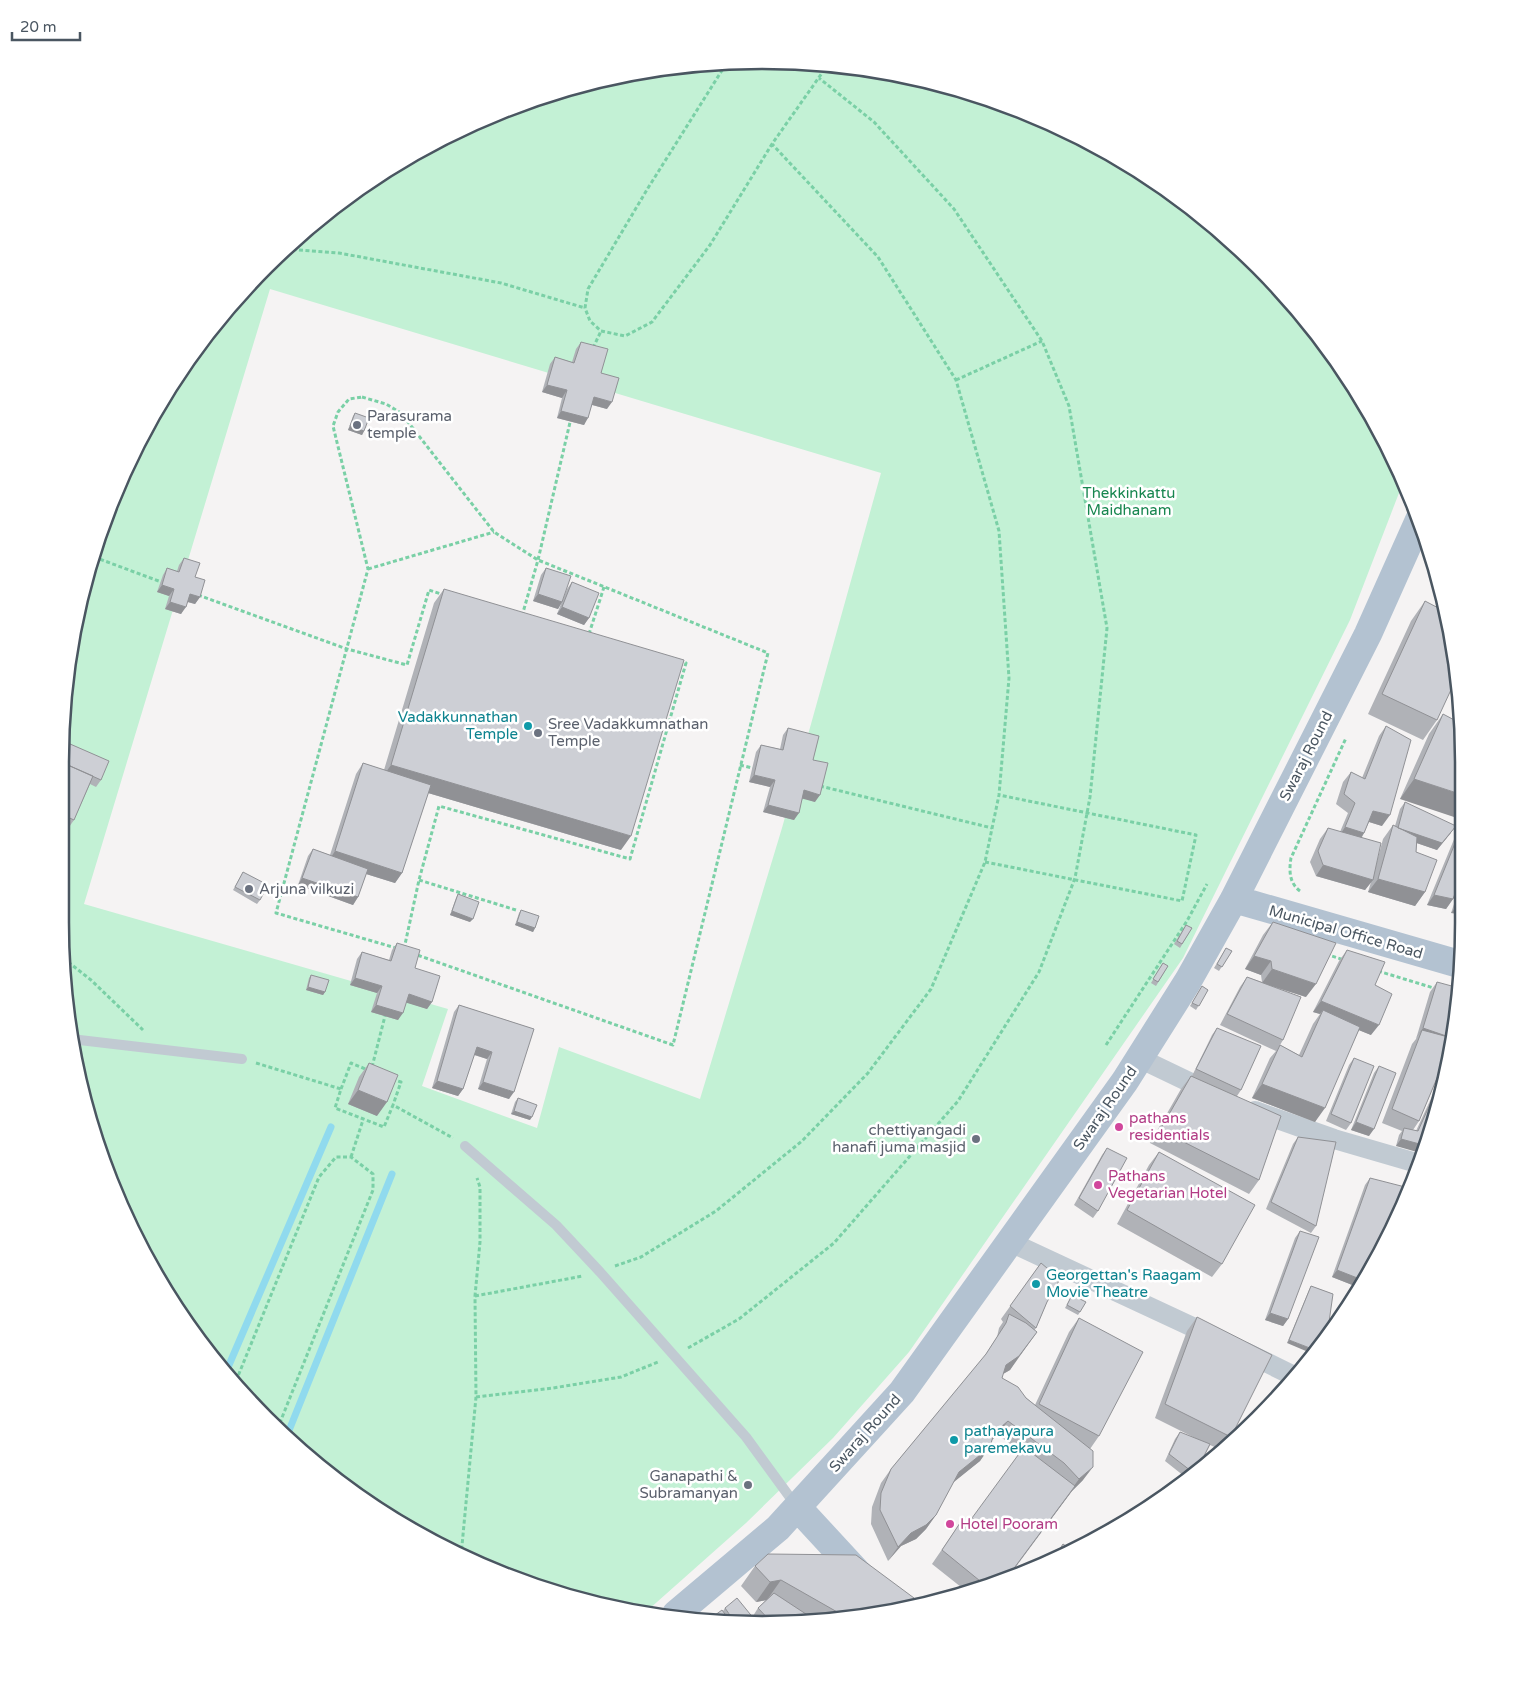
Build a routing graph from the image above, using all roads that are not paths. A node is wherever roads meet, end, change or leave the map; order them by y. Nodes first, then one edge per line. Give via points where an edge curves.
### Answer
1 (1415, 530) edge
2 (1234, 899) junction
3 (1454, 963) edge
4 (79, 1040) edge
5 (1140, 1058) junction
6 (242, 1059) road end
7 (465, 1146) road end
8 (1412, 1162) edge
9 (1010, 1242) junction
10 (1289, 1373) edge
11 (798, 1508) junction
12 (887, 1605) edge
13 (680, 1611) edge

1 - 2 main road, Swaraj Round via 1368,634
2 - 3 main road, Municipal Office Road
2 - 5 main road, Swaraj Round
4 - 6 lane
5 - 8 street via 1235,1104 1334,1139
5 - 9 main road, Swaraj Round
7 - 11 lane via 556,1225 600,1272 746,1436
9 - 10 street
9 - 11 main road, Swaraj Round via 902,1392
11 - 12 main road
11 - 13 main road, Swaraj Round

